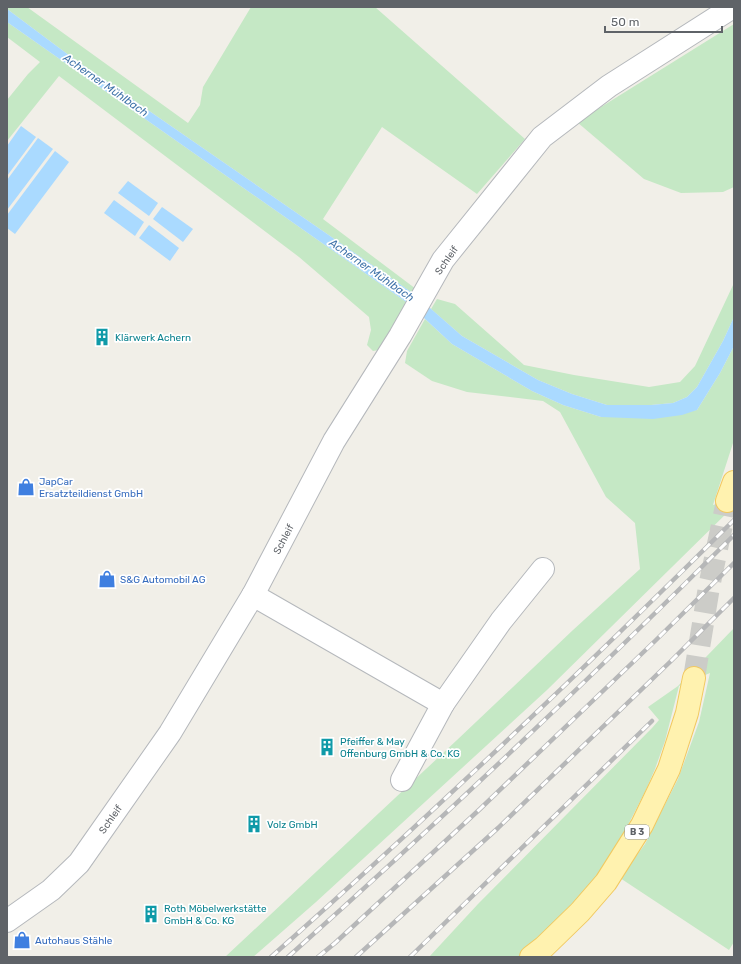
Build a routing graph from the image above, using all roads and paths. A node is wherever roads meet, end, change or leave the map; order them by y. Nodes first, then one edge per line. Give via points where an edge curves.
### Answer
1 (733, 7) edge
2 (543, 569) dead end
3 (253, 595) junction
4 (694, 678) tunnel mouth
5 (443, 704) junction
6 (402, 780) dead end
7 (7, 921) edge
8 (531, 957) edge

1 - 3 street, Schleif via 609,86 542,137 443,260 400,336 334,441
2 - 5 street via 501,621
3 - 5 street
3 - 7 street, Schleif via 170,733 79,863 51,890
4 - 8 main road, B 3 via 688,713 669,769 642,825 606,882 580,912
5 - 6 street

